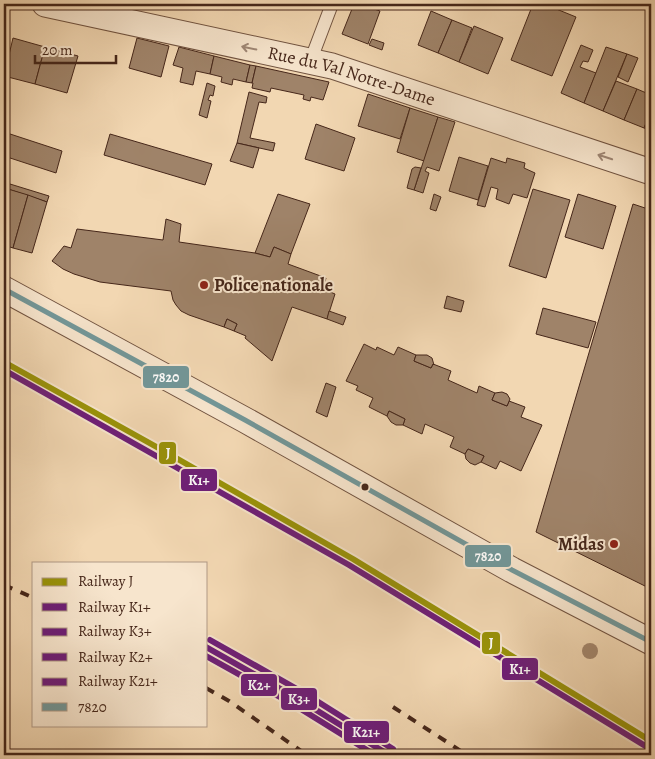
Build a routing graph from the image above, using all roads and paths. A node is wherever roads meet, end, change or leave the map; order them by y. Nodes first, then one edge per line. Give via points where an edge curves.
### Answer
1 (45, 4) edge
2 (332, 4) edge
3 (310, 62) junction
4 (651, 172) edge
5 (4, 289) edge
6 (651, 642) edge

3 -> 1 street, Rue du Val Notre-Dame via 110,12
2 - 3 lane
4 -> 3 street, Rue du Val Notre-Dame via 332,66
5 - 6 street via 512,570

